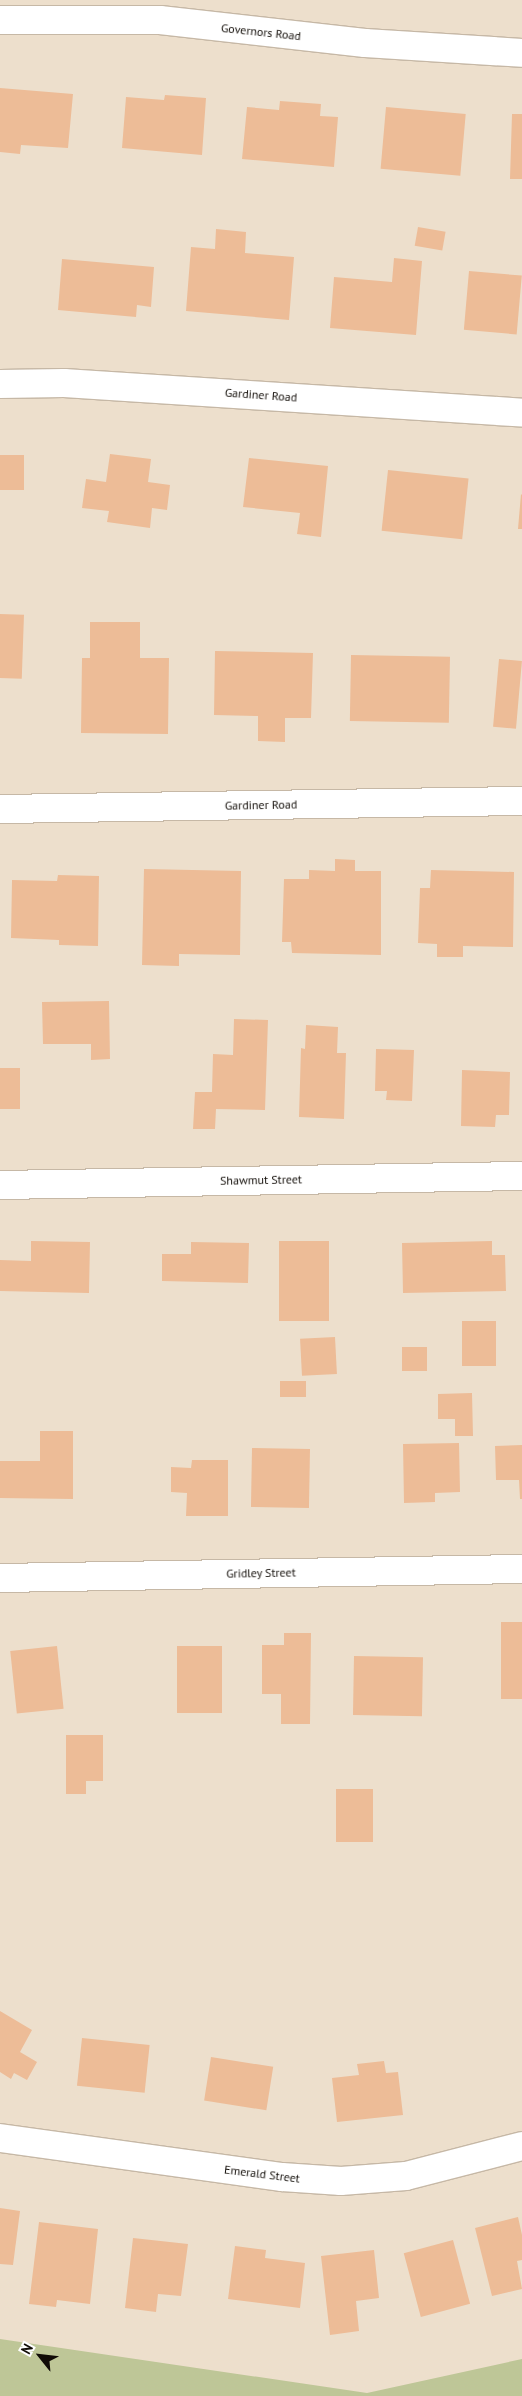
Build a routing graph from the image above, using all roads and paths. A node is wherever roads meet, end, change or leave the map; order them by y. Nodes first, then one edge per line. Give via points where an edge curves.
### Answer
1 (0, 20) edge
2 (522, 53) edge
3 (0, 384) edge
4 (522, 413) edge
5 (522, 800) edge
6 (0, 809) edge
7 (522, 1176) edge
8 (0, 1185) edge
9 (522, 1569) edge
10 (0, 1578) edge
11 (0, 2138) edge
12 (522, 2146) edge

1 - 2 street, Governors Road via 160,20 365,43
3 - 4 street, Gardiner Road via 64,382
5 - 6 street, Gardiner Road
7 - 8 street, Shawmut Street
9 - 10 street, Gridley Street
11 - 12 street, Emerald Street via 282,2177 342,2181 406,2176

